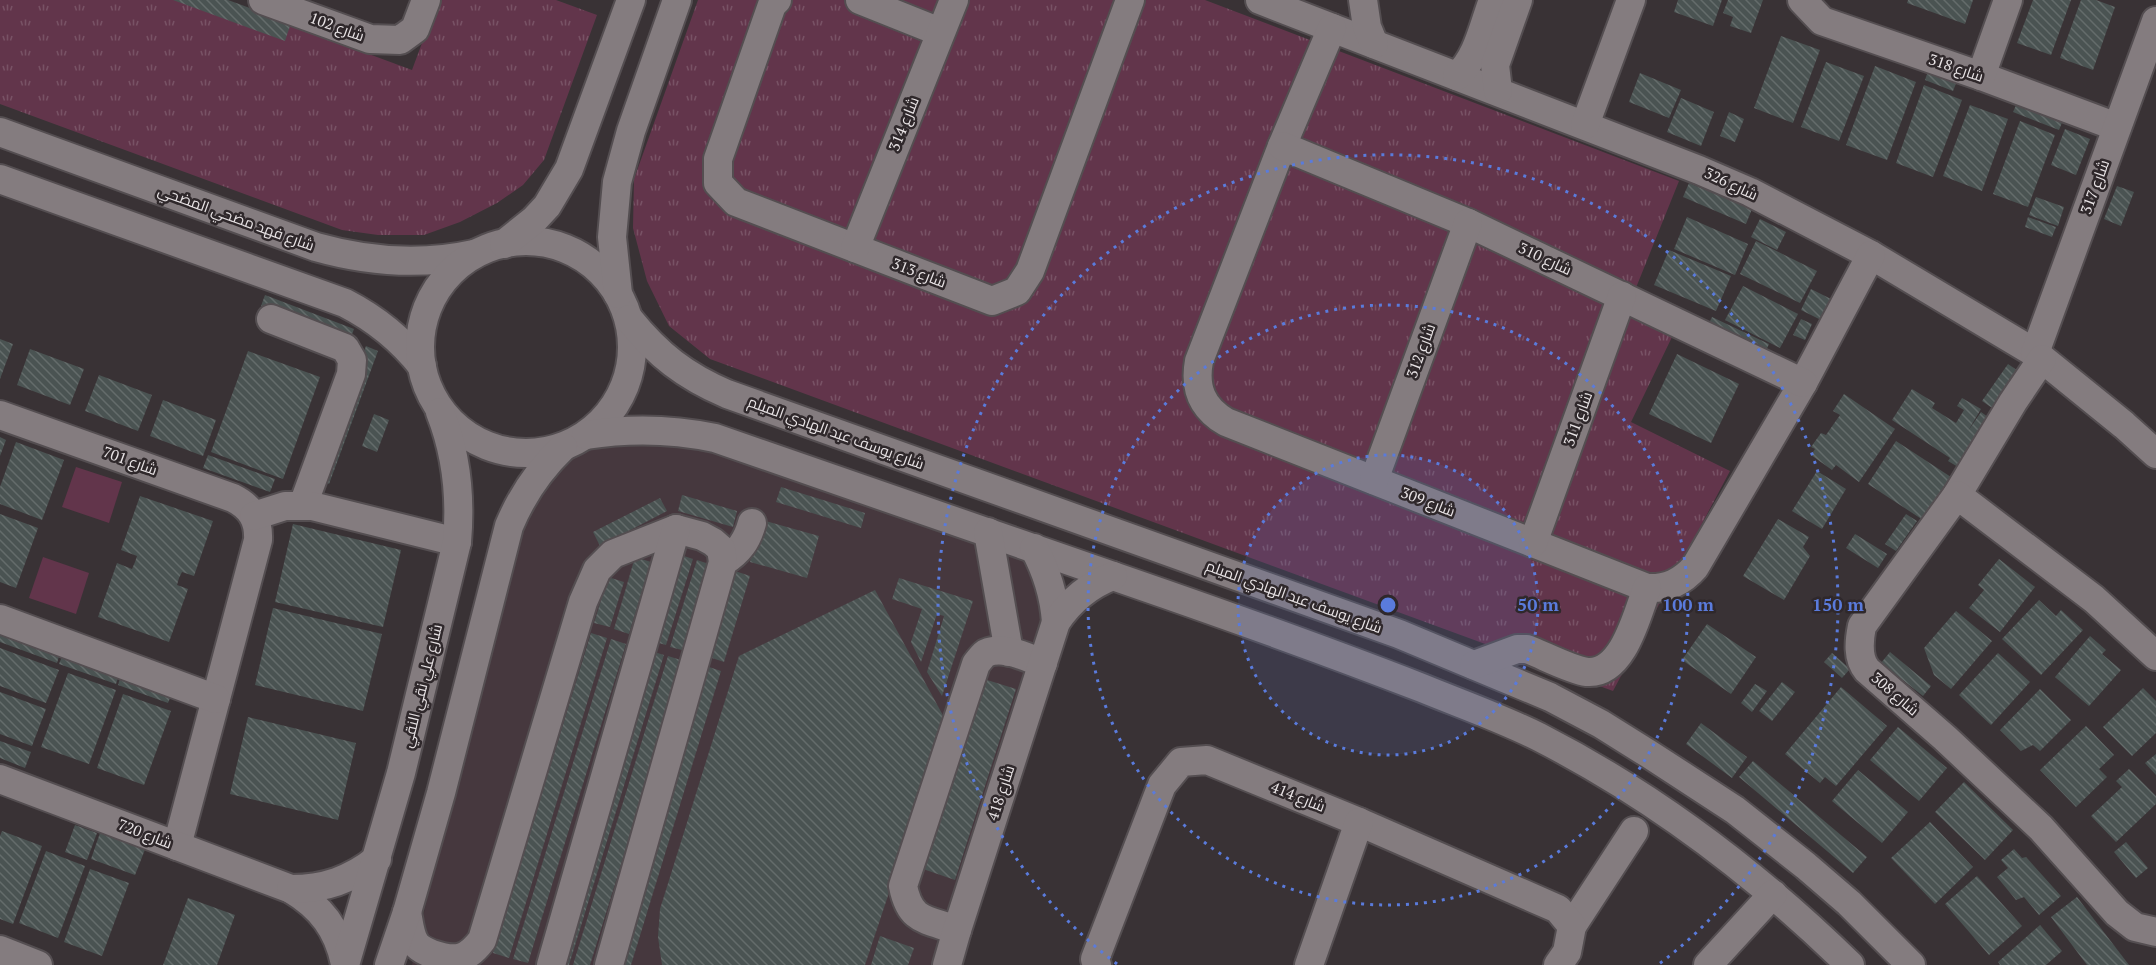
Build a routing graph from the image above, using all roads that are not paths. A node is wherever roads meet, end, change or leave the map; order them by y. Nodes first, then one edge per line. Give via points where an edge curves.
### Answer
1 (264, 0) edge
2 (426, 0) edge
3 (631, 0) edge
4 (677, 0) edge
5 (777, 0) edge
6 (860, 0) edge
7 (954, 0) edge
8 (1130, 0) edge
9 (1260, 0) edge
10 (1363, 0) edge
11 (1493, 0) edge
12 (1518, 0) edge
13 (1631, 0) edge
14 (1802, 0) edge
15 (2008, 0) edge
16 (2156, 21) edge
17 (1332, 28) junction
18 (940, 32) junction
19 (1374, 45) junction
20 (2148, 64) edge
21 (606, 69) junction
22 (1457, 76) junction
23 (1981, 76) junction
24 (647, 85) junction
25 (1498, 92) junction
26 (1585, 125) junction
27 (2117, 127) junction
28 (0, 132) edge
29 (1282, 146) junction
30 (0, 179) edge
31 (0, 194) edge
32 (73, 206) junction
33 (1468, 223) junction
34 (267, 230) junction
35 (492, 248) junction
36 (855, 248) junction
37 (1871, 255) junction
38 (247, 267) junction
39 (1622, 296) junction
40 (624, 307) junction
41 (271, 319) dead end
42 (2038, 356) junction
43 (422, 366) junction
44 (1803, 383) junction
45 (437, 405) junction
46 (0, 415) edge
47 (575, 441) junction
48 (2156, 454) edge
49 (1374, 480) junction
50 (1957, 495) junction
51 (303, 505) junction
52 (254, 516) junction
53 (752, 523) dead end
54 (676, 529) junction
55 (988, 532) junction
56 (457, 542) junction
57 (1533, 543) junction
58 (1034, 548) junction
59 (723, 562) junction
60 (1113, 576) junction
61 (1647, 588) junction
62 (0, 619) edge
63 (1056, 621) junction
64 (437, 626) junction
65 (479, 643) junction
66 (1010, 652) junction
67 (2156, 656) edge
68 (1043, 663) junction
69 (1474, 665) junction
70 (1529, 687) junction
71 (216, 699) junction
72 (1506, 721) junction
73 (1539, 737) junction
74 (0, 779) edge
75 (1735, 810) junction
76 (1359, 822) junction
77 (1634, 831) dead end
78 (177, 846) junction
79 (377, 859) junction
80 (291, 889) junction
81 (1773, 894) junction
82 (407, 912) junction
83 (1572, 926) junction
84 (957, 930) junction
85 (2156, 932) edge
86 (0, 950) edge
87 (485, 952) edge
88 (345, 964) edge
89 (38, 965) edge
90 (389, 965) edge
91 (551, 965) edge
92 (609, 965) edge
93 (947, 965) edge
94 (1097, 965) edge
95 (1309, 965) edge
96 (1558, 965) edge
97 (1708, 965) edge
98 (1850, 965) edge
99 (1911, 965) edge

1 - 2 street, شارع 102 via 370,39 399,40 415,29
3 - 21 street
4 - 24 street
5 - 36 street, شارع 313 via 718,159 718,183 736,202
6 - 18 street
7 - 18 street, شارع 314
8 - 36 street, شارع 313 via 1030,272 1017,291 992,301
9 - 17 street, شارع 326
10 - 19 street via 1366,27
11 - 22 street via 1472,57
12 - 25 street via 1495,65
13 - 26 street
14 - 23 street, شارع 318 via 1822,21
15 - 23 street
16 - 20 street, شارع 317
17 - 19 street, شارع 326
17 - 29 street, شارع 309
18 - 36 street, شارع 314
19 - 22 street, شارع 326
20 - 27 street, شارع 317
21 - 24 street via 623,84
21 - 35 street via 559,188 534,220
22 - 25 street, شارع 326
23 - 27 street, شارع 318
24 - 40 street via 623,156 614,208 613,256
25 - 26 street, شارع 326
26 - 37 street, شارع 326 via 1750,192
27 - 42 street, شارع 317
28 - 34 street, شارع فهد مضحي المضحي
29 - 33 street, شارع 310
29 - 49 street, شارع 309 via 1199,361 1197,385 1207,407 1226,422
30 - 32 street
31 - 32 street
32 - 38 street
33 - 39 street, شارع 310
33 - 49 street, شارع 312
34 - 35 street, شارع فهد مضحي المضحي via 369,260 424,262
34 - 38 street via 262,259
35 - 40 street via 531,242 557,246 582,257 602,273
35 - 43 street via 457,268 439,288 426,312
37 - 42 street, شارع 326
37 - 44 street
38 - 43 street via 363,312 396,336
39 - 44 street, شارع 310
39 - 57 street, شارع 311
40 - 47 street via 633,345 630,371 621,396 606,418
40 - 69 street, شارع يوسف عبد الهادي الميلم via 662,356 727,394 1388,630
41 - 51 street via 345,348 352,360 351,374
42 - 48 street, شارع 326
42 - 50 street, شارع 317
43 - 45 street
44 - 61 street via 1695,567 1674,584
45 - 47 street via 471,438 493,448 540,453
45 - 56 street, شارع علي نقي النقي via 459,486
46 - 52 street, شارع 701 via 232,498
47 - 55 street via 611,431 661,430 715,438
47 - 65 street via 535,478 515,511
49 - 57 street, شارع 309
50 - 67 street via 2094,599
50 - 85 street, شارع 308 via 1862,626 1862,664 2041,828 2117,913 2135,927
51 - 52 street
51 - 56 street
52 - 71 street via 258,540
53 - 59 street via 740,550
54 - 59 street via 713,542 721,549
54 - 87 street via 613,554 597,570 583,602
54 - 91 street
55 - 58 street
55 - 66 street
56 - 64 street, شارع علي نقي النقي
57 - 61 street, شارع 309
58 - 60 street
58 - 63 street, شارع 418 via 1048,576
59 - 92 street
60 - 63 street, شارع 418 via 1080,594
60 - 72 street
61 - 69 street via 1620,655 1600,671 1586,672 1527,649
62 - 71 street
63 - 68 street, شارع 418
64 - 65 street via 460,623 472,630
64 - 79 street, شارع علي نقي النقي
65 - 82 street
66 - 68 street
66 - 84 street via 986,653 976,663 903,886 909,908 918,916
68 - 84 street, شارع 418
69 - 70 street, شارع يوسف عبد الهادي الميلم
70 - 72 street via 1524,709
70 - 75 street, شارع يوسف عبد الهادي الميلم via 1601,724
71 - 78 street
72 - 73 street
73 - 75 street via 1551,718 1567,717
73 - 81 street via 1645,798
74 - 78 street, شارع 720
75 - 99 street, شارع يوسف عبد الهادي الميلم via 1849,903
76 - 83 street, شارع 414 via 1558,909
76 - 94 street, شارع 414 via 1207,760 1181,762 1162,785 1095,959
76 - 95 street
77 - 83 street
78 - 80 street, شارع 720
79 - 80 street, شارع 720 via 337,882
79 - 88 street, شارع علي نقي النقي
80 - 88 street, شارع 720 via 328,919
81 - 97 street
81 - 98 street
82 - 87 street via 416,945 428,952 449,959 462,958 475,950
82 - 90 street
83 - 96 street via 1567,952
84 - 93 street, شارع 418
86 - 89 street

